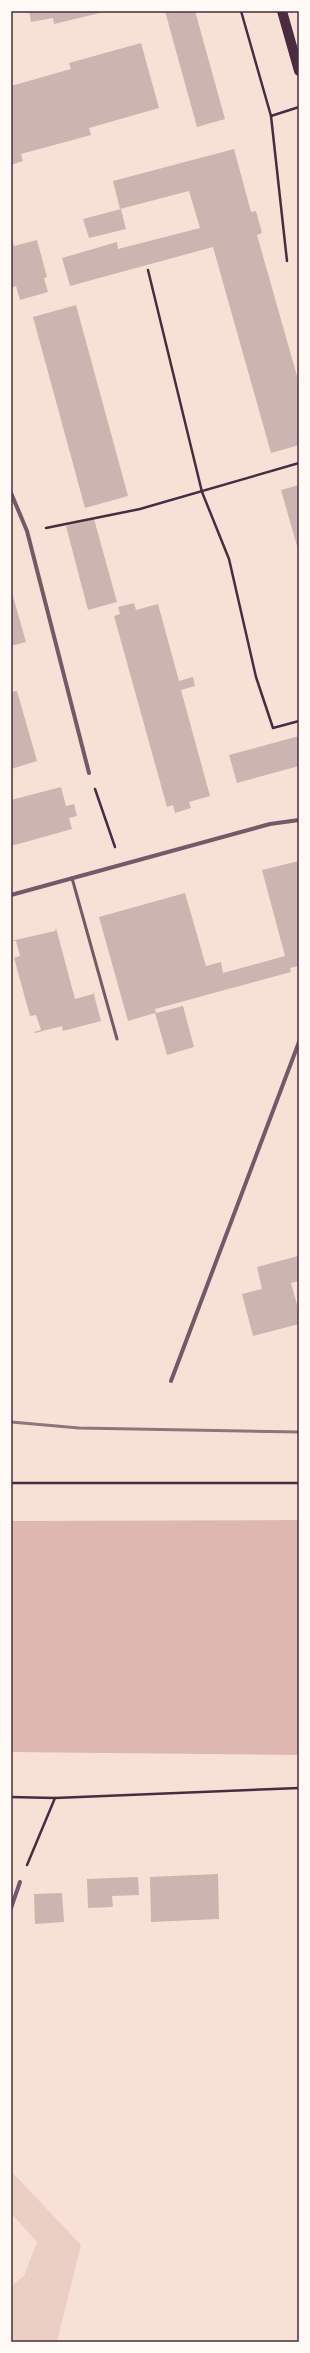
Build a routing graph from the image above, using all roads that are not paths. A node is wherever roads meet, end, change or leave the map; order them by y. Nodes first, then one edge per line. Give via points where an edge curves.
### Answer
1 (282, 11) edge
2 (299, 71) edge
3 (11, 493) edge
4 (89, 773) road end
5 (299, 820) edge
6 (72, 878) junction
7 (11, 894) edge
8 (117, 1039) dead end
9 (299, 1042) edge
10 (171, 1381) dead end
11 (20, 1882) road end
12 (11, 1908) edge

1 - 2 main road
3 - 4 street via 27,531
5 - 6 street via 270,824
6 - 7 street
6 - 8 lane
9 - 10 street
11 - 12 street

